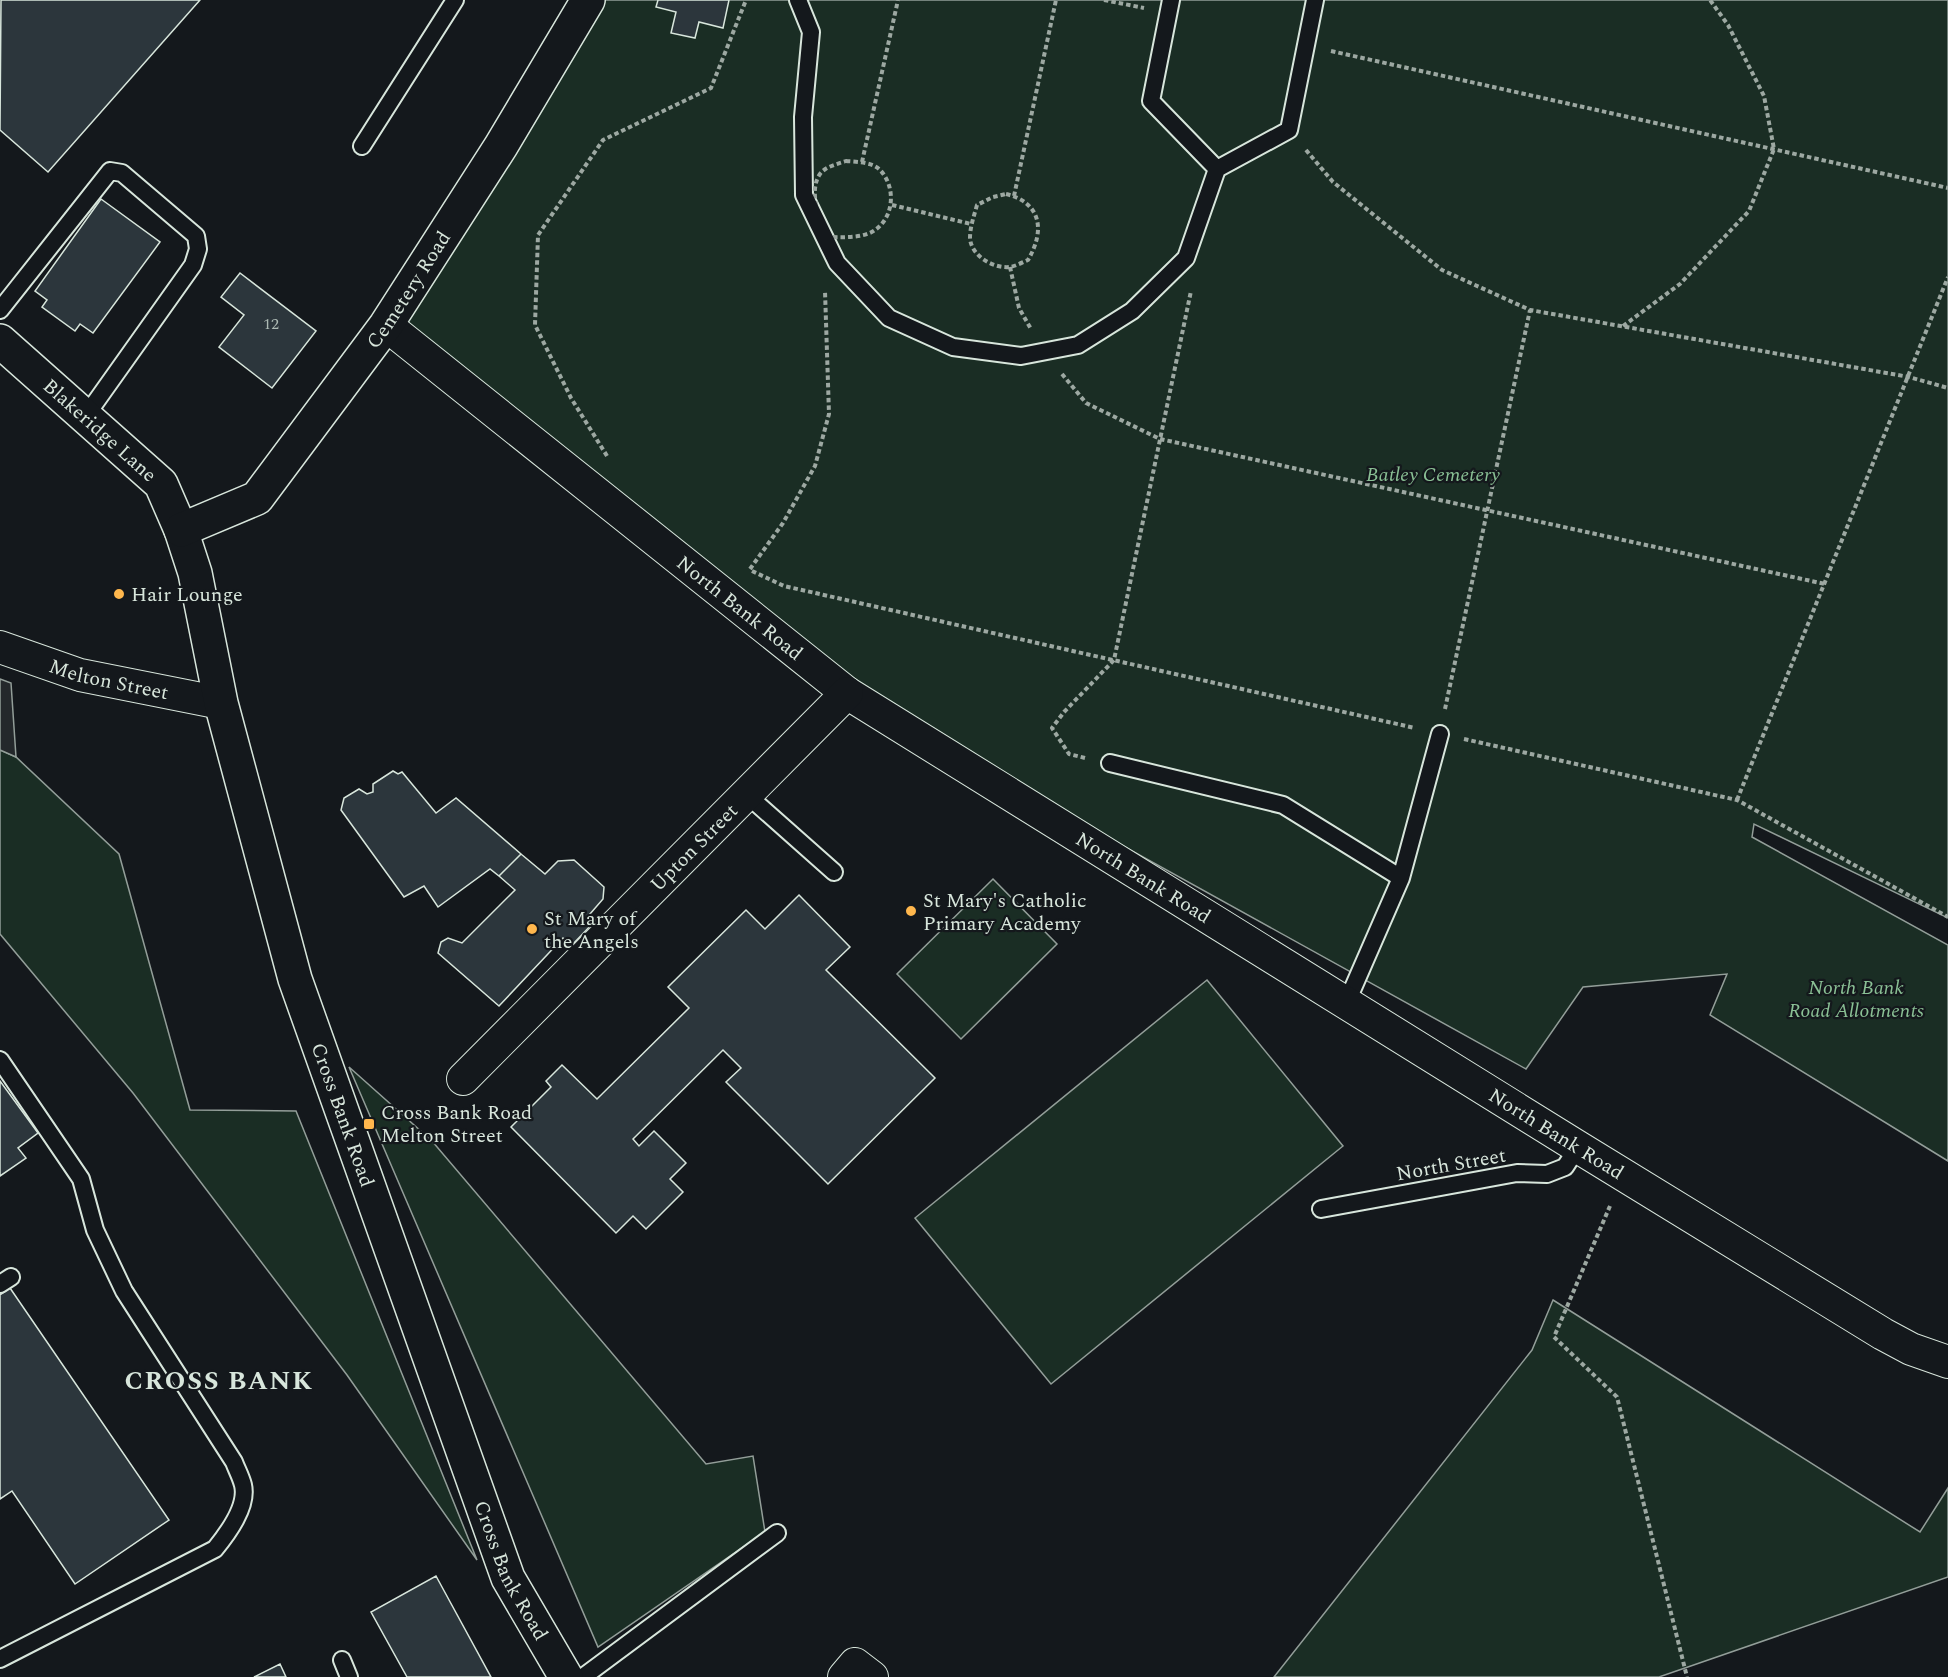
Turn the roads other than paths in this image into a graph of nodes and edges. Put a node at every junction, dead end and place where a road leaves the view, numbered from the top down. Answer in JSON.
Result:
{"nodes":[{"id":1,"x":455,"y":0,"type":"edge"},
{"id":2,"x":588,"y":0,"type":"edge"},
{"id":3,"x":798,"y":0,"type":"edge"},
{"id":4,"x":1315,"y":0,"type":"edge"},
{"id":5,"x":1169,"y":7,"type":"edge"},
{"id":6,"x":362,"y":146,"type":"dead end"},
{"id":7,"x":1217,"y":169,"type":"junction"},
{"id":8,"x":0,"y":310,"type":"edge"},
{"id":9,"x":386,"y":325,"type":"junction"},
{"id":10,"x":0,"y":341,"type":"edge"},
{"id":11,"x":85,"y":417,"type":"junction"},
{"id":12,"x":182,"y":530,"type":"junction"},
{"id":13,"x":0,"y":647,"type":"edge"},
{"id":14,"x":847,"y":693,"type":"junction"},
{"id":15,"x":221,"y":703,"type":"junction"},
{"id":16,"x":1440,"y":734,"type":"road end"},
{"id":17,"x":1110,"y":763,"type":"road end"},
{"id":18,"x":746,"y":794,"type":"junction"},
{"id":19,"x":834,"y":872,"type":"dead end"},
{"id":20,"x":1401,"y":878,"type":"junction"},
{"id":21,"x":1346,"y":1004,"type":"junction"},
{"id":22,"x":0,"y":1059,"type":"edge"},
{"id":23,"x":463,"y":1079,"type":"dead end"},
{"id":24,"x":1578,"y":1147,"type":"junction"},
{"id":25,"x":1321,"y":1209,"type":"dead end"},
{"id":26,"x":1948,"y":1362,"type":"edge"},
{"id":27,"x":777,"y":1533,"type":"dead end"},
{"id":28,"x":0,"y":1659,"type":"edge"},
{"id":29,"x":342,"y":1660,"type":"dead end"},
{"id":30,"x":350,"y":1677,"type":"edge"},
{"id":31,"x":566,"y":1677,"type":"edge"},
{"id":32,"x":583,"y":1677,"type":"edge"},
{"id":33,"x":844,"y":1677,"type":"edge"},
{"id":34,"x":872,"y":1677,"type":"edge"}],
"edges":[{"from":1,"to":6,"type":"lane"},
{"from":2,"to":9,"type":"street","name":"Cemetery Road"},
{"from":3,"to":7,"type":"lane"},
{"from":4,"to":7,"type":"lane"},
{"from":5,"to":7,"type":"lane"},
{"from":8,"to":11,"type":"lane"},
{"from":9,"to":12,"type":"street","name":"Cemetery Road"},
{"from":9,"to":14,"type":"street","name":"North Bank Road"},
{"from":10,"to":11,"type":"street","name":"Blakeridge Lane"},
{"from":11,"to":12,"type":"street","name":"Blakeridge Lane"},
{"from":12,"to":15,"type":"street","name":"Cross Bank Road"},
{"from":13,"to":15,"type":"street","name":"Melton Street"},
{"from":14,"to":18,"type":"street","name":"Upton Street"},
{"from":14,"to":21,"type":"street","name":"North Bank Road"},
{"from":15,"to":31,"type":"street","name":"Cross Bank Road"},
{"from":16,"to":20,"type":"lane"},
{"from":17,"to":20,"type":"lane"},
{"from":18,"to":19,"type":"lane"},
{"from":18,"to":23,"type":"street","name":"Upton Street"},
{"from":20,"to":21,"type":"lane"},
{"from":21,"to":24,"type":"street","name":"North Bank Road"},
{"from":22,"to":28,"type":"lane"},
{"from":24,"to":25,"type":"lane","name":"North Street"},
{"from":24,"to":26,"type":"street","name":"North Bank Road"},
{"from":27,"to":32,"type":"lane"},
{"from":29,"to":30,"type":"lane"},
{"from":33,"to":34,"type":"street"}]}
